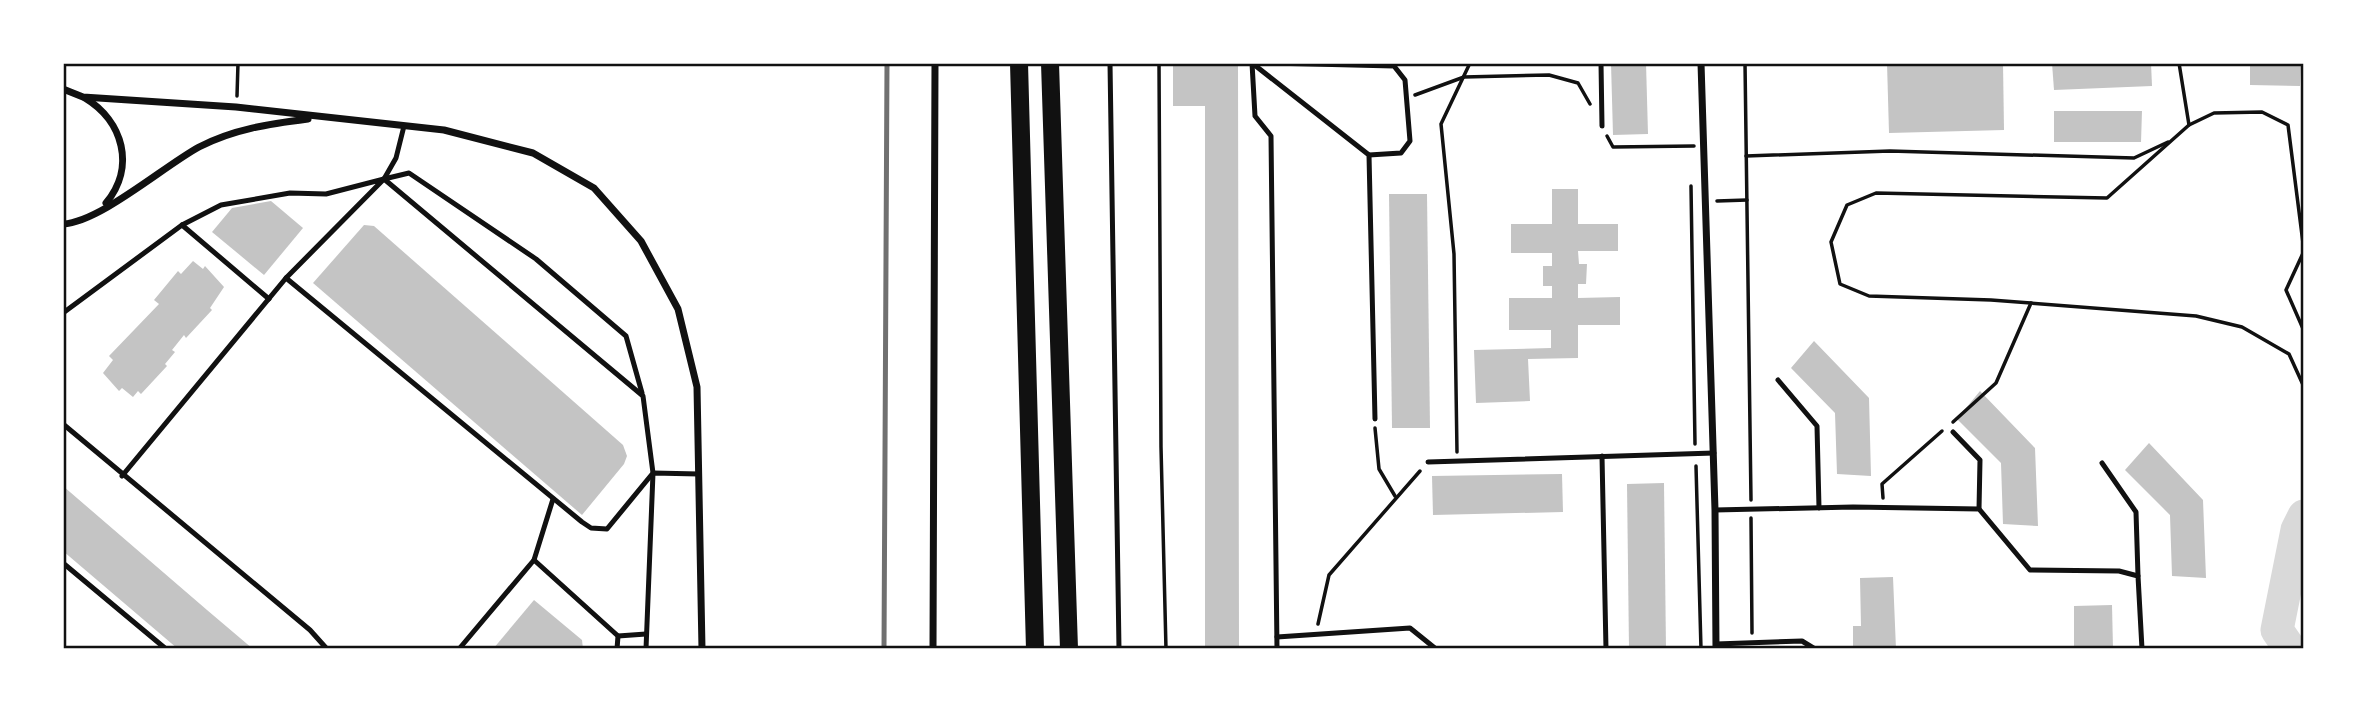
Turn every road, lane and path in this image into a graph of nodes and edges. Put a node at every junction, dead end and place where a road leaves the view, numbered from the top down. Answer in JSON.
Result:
{"nodes":[{"id":1,"x":238,"y":63,"type":"edge"},
{"id":2,"x":935,"y":63,"type":"edge"},
{"id":3,"x":1019,"y":63,"type":"edge"},
{"id":4,"x":1050,"y":63,"type":"edge"},
{"id":5,"x":1110,"y":63,"type":"edge"},
{"id":6,"x":1160,"y":63,"type":"edge"},
{"id":7,"x":1252,"y":63,"type":"edge"},
{"id":8,"x":1268,"y":63,"type":"edge"},
{"id":9,"x":1471,"y":63,"type":"edge"},
{"id":10,"x":1601,"y":63,"type":"edge"},
{"id":11,"x":1701,"y":63,"type":"edge"},
{"id":12,"x":1745,"y":63,"type":"edge"},
{"id":13,"x":2179,"y":63,"type":"edge"},
{"id":14,"x":1464,"y":77,"type":"junction"},
{"id":15,"x":63,"y":90,"type":"edge"},
{"id":16,"x":83,"y":97,"type":"junction"},
{"id":17,"x":1407,"y":98,"type":"junction"},
{"id":18,"x":236,"y":107,"type":"junction"},
{"id":19,"x":319,"y":118,"type":"junction"},
{"id":20,"x":2189,"y":125,"type":"junction"},
{"id":21,"x":404,"y":126,"type":"junction"},
{"id":22,"x":1602,"y":126,"type":"junction"},
{"id":23,"x":2174,"y":139,"type":"junction"},
{"id":24,"x":1369,"y":155,"type":"junction"},
{"id":25,"x":1746,"y":156,"type":"junction"},
{"id":26,"x":1693,"y":158,"type":"dead end"},
{"id":27,"x":384,"y":178,"type":"junction"},
{"id":28,"x":1691,"y":182,"type":"dead end"},
{"id":29,"x":92,"y":215,"type":"junction"},
{"id":30,"x":63,"y":224,"type":"edge"},
{"id":31,"x":182,"y":225,"type":"junction"},
{"id":32,"x":286,"y":278,"type":"junction"},
{"id":33,"x":269,"y":299,"type":"junction"},
{"id":34,"x":2031,"y":303,"type":"junction"},
{"id":35,"x":63,"y":313,"type":"edge"},
{"id":36,"x":2304,"y":331,"type":"edge"},
{"id":37,"x":2009,"y":355,"type":"dead end"},
{"id":38,"x":1778,"y":380,"type":"dead end"},
{"id":39,"x":2304,"y":387,"type":"edge"},
{"id":40,"x":643,"y":396,"type":"junction"},
{"id":41,"x":1375,"y":419,"type":"joint"},
{"id":42,"x":63,"y":424,"type":"edge"},
{"id":43,"x":1953,"y":432,"type":"dead end"},
{"id":44,"x":1696,"y":453,"type":"junction"},
{"id":45,"x":1714,"y":453,"type":"junction"},
{"id":46,"x":1602,"y":456,"type":"junction"},
{"id":47,"x":1457,"y":461,"type":"junction"},
{"id":48,"x":1428,"y":462,"type":"joint"},
{"id":49,"x":2102,"y":463,"type":"dead end"},
{"id":50,"x":653,"y":473,"type":"junction"},
{"id":51,"x":699,"y":474,"type":"junction"},
{"id":52,"x":122,"y":476,"type":"junction"},
{"id":53,"x":1396,"y":497,"type":"junction"},
{"id":54,"x":553,"y":499,"type":"junction"},
{"id":55,"x":1819,"y":508,"type":"junction"},
{"id":56,"x":1751,"y":509,"type":"junction"},
{"id":57,"x":1979,"y":509,"type":"junction"},
{"id":58,"x":1716,"y":510,"type":"junction"},
{"id":59,"x":534,"y":560,"type":"junction"},
{"id":60,"x":63,"y":563,"type":"edge"},
{"id":61,"x":2138,"y":576,"type":"junction"},
{"id":62,"x":646,"y":634,"type":"junction"},
{"id":63,"x":1315,"y":635,"type":"junction"},
{"id":64,"x":618,"y":636,"type":"junction"},
{"id":65,"x":1277,"y":637,"type":"junction"},
{"id":66,"x":1752,"y":643,"type":"junction"},
{"id":67,"x":1716,"y":647,"type":"edge"},
{"id":68,"x":166,"y":649,"type":"edge"},
{"id":69,"x":327,"y":649,"type":"edge"},
{"id":70,"x":459,"y":649,"type":"edge"},
{"id":71,"x":617,"y":649,"type":"edge"},
{"id":72,"x":646,"y":649,"type":"edge"},
{"id":73,"x":702,"y":649,"type":"edge"},
{"id":74,"x":933,"y":649,"type":"edge"},
{"id":75,"x":1035,"y":649,"type":"edge"},
{"id":76,"x":1069,"y":649,"type":"edge"},
{"id":77,"x":1119,"y":649,"type":"edge"},
{"id":78,"x":1166,"y":649,"type":"edge"},
{"id":79,"x":1277,"y":649,"type":"edge"},
{"id":80,"x":1437,"y":649,"type":"edge"},
{"id":81,"x":1606,"y":649,"type":"edge"},
{"id":82,"x":1701,"y":649,"type":"edge"},
{"id":83,"x":1815,"y":649,"type":"edge"},
{"id":84,"x":2142,"y":649,"type":"edge"}],
"edges":[{"from":1,"to":18,"type":"path"},
{"from":2,"to":74,"type":"street"},
{"from":3,"to":75,"type":"main road"},
{"from":4,"to":76,"type":"main road"},
{"from":5,"to":77,"type":"lane"},
{"from":6,"to":78,"type":"path"},
{"from":7,"to":24,"type":"lane"},
{"from":7,"to":65,"type":"lane"},
{"from":8,"to":17,"type":"lane"},
{"from":9,"to":14,"type":"path"},
{"from":10,"to":22,"type":"lane"},
{"from":11,"to":45,"type":"street"},
{"from":12,"to":25,"type":"path"},
{"from":13,"to":20,"type":"path"},
{"from":14,"to":17,"type":"path"},
{"from":14,"to":22,"type":"path"},
{"from":14,"to":47,"type":"path"},
{"from":15,"to":16,"type":"street"},
{"from":16,"to":18,"type":"street"},
{"from":16,"to":29,"type":"street"},
{"from":17,"to":24,"type":"lane"},
{"from":18,"to":19,"type":"street"},
{"from":19,"to":21,"type":"street"},
{"from":19,"to":29,"type":"street"},
{"from":20,"to":23,"type":"path"},
{"from":20,"to":36,"type":"path"},
{"from":21,"to":27,"type":"lane"},
{"from":21,"to":51,"type":"street"},
{"from":22,"to":26,"type":"path"},
{"from":23,"to":25,"type":"path"},
{"from":23,"to":34,"type":"path"},
{"from":24,"to":41,"type":"lane"},
{"from":25,"to":56,"type":"path"},
{"from":27,"to":31,"type":"lane"},
{"from":27,"to":32,"type":"lane"},
{"from":27,"to":40,"type":"lane"},
{"from":27,"to":40,"type":"lane"},
{"from":28,"to":44,"type":"path"},
{"from":29,"to":30,"type":"street"},
{"from":31,"to":33,"type":"lane"},
{"from":31,"to":35,"type":"lane"},
{"from":32,"to":33,"type":"lane"},
{"from":32,"to":54,"type":"lane"},
{"from":33,"to":52,"type":"lane"},
{"from":34,"to":37,"type":"path"},
{"from":34,"to":39,"type":"path"},
{"from":38,"to":55,"type":"lane"},
{"from":40,"to":50,"type":"lane"},
{"from":41,"to":53,"type":"path"},
{"from":42,"to":52,"type":"lane"},
{"from":43,"to":57,"type":"lane"},
{"from":44,"to":45,"type":"lane"},
{"from":44,"to":46,"type":"lane"},
{"from":44,"to":82,"type":"path"},
{"from":45,"to":58,"type":"street"},
{"from":46,"to":47,"type":"lane"},
{"from":46,"to":81,"type":"lane"},
{"from":47,"to":48,"type":"lane"},
{"from":48,"to":53,"type":"path"},
{"from":49,"to":61,"type":"lane"},
{"from":50,"to":51,"type":"lane"},
{"from":50,"to":54,"type":"lane"},
{"from":50,"to":62,"type":"lane"},
{"from":51,"to":73,"type":"street"},
{"from":52,"to":69,"type":"lane"},
{"from":53,"to":63,"type":"path"},
{"from":54,"to":59,"type":"lane"},
{"from":55,"to":56,"type":"lane"},
{"from":55,"to":57,"type":"lane"},
{"from":56,"to":58,"type":"lane"},
{"from":56,"to":66,"type":"path"},
{"from":57,"to":61,"type":"lane"},
{"from":58,"to":67,"type":"street"},
{"from":59,"to":64,"type":"lane"},
{"from":59,"to":70,"type":"lane"},
{"from":60,"to":68,"type":"lane"},
{"from":61,"to":84,"type":"lane"},
{"from":62,"to":64,"type":"lane"},
{"from":62,"to":72,"type":"lane"},
{"from":63,"to":65,"type":"lane"},
{"from":63,"to":80,"type":"lane"},
{"from":64,"to":71,"type":"lane"},
{"from":65,"to":79,"type":"lane"},
{"from":66,"to":67,"type":"lane"},
{"from":66,"to":83,"type":"lane"}]}
